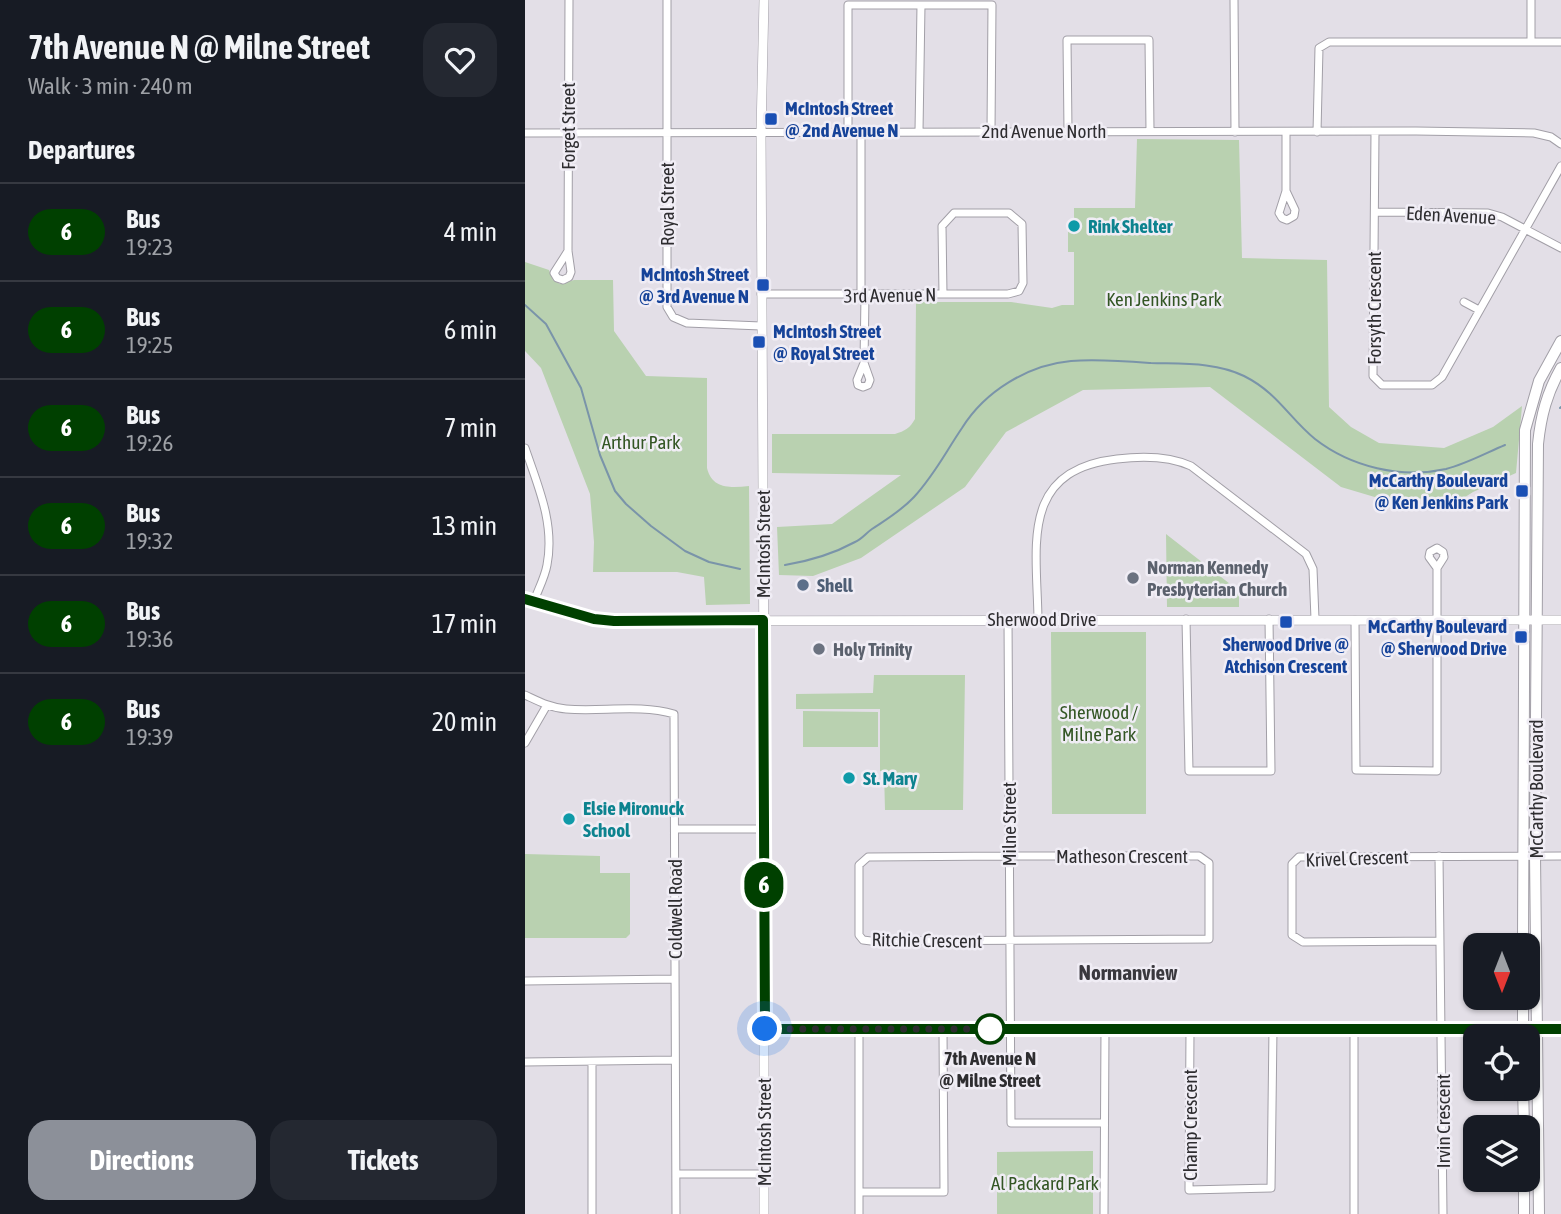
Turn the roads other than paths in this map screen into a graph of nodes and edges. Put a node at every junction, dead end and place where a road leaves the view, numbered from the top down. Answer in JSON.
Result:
{"nodes":[{"id":1,"x":569,"y":0,"type":"edge"},
{"id":2,"x":667,"y":0,"type":"edge"},
{"id":3,"x":764,"y":0,"type":"edge"},
{"id":4,"x":1234,"y":0,"type":"edge"},
{"id":5,"x":1531,"y":0,"type":"edge"},
{"id":6,"x":921,"y":5,"type":"junction"},
{"id":7,"x":1531,"y":41,"type":"junction"},
{"id":8,"x":1561,"y":42,"type":"edge"},
{"id":9,"x":919,"y":131,"type":"junction"},
{"id":10,"x":991,"y":131,"type":"junction"},
{"id":11,"x":1068,"y":131,"type":"junction"},
{"id":12,"x":1150,"y":131,"type":"junction"},
{"id":13,"x":568,"y":132,"type":"junction"},
{"id":14,"x":667,"y":132,"type":"junction"},
{"id":15,"x":761,"y":132,"type":"junction"},
{"id":16,"x":848,"y":132,"type":"junction"},
{"id":17,"x":861,"y":132,"type":"junction"},
{"id":18,"x":1235,"y":132,"type":"junction"},
{"id":19,"x":1286,"y":132,"type":"junction"},
{"id":20,"x":1317,"y":132,"type":"junction"},
{"id":21,"x":1375,"y":132,"type":"junction"},
{"id":22,"x":525,"y":133,"type":"edge"},
{"id":23,"x":1561,"y":144,"type":"edge"},
{"id":24,"x":1561,"y":166,"type":"edge"},
{"id":25,"x":1286,"y":191,"type":"dead end"},
{"id":26,"x":1374,"y":212,"type":"junction"},
{"id":27,"x":1525,"y":228,"type":"junction"},
{"id":28,"x":1561,"y":248,"type":"edge"},
{"id":29,"x":568,"y":251,"type":"dead end"},
{"id":30,"x":761,"y":294,"type":"junction"},
{"id":31,"x":943,"y":294,"type":"junction"},
{"id":32,"x":863,"y":295,"type":"junction"},
{"id":33,"x":1464,"y":302,"type":"dead end"},
{"id":34,"x":1479,"y":310,"type":"junction"},
{"id":35,"x":761,"y":326,"type":"junction"},
{"id":36,"x":1561,"y":341,"type":"edge"},
{"id":37,"x":864,"y":363,"type":"dead end"},
{"id":38,"x":1561,"y":368,"type":"edge"},
{"id":39,"x":525,"y":448,"type":"edge"},
{"id":40,"x":1437,"y":568,"type":"dead end"},
{"id":41,"x":530,"y":600,"type":"edge"},
{"id":42,"x":1008,"y":619,"type":"junction"},
{"id":43,"x":1038,"y":619,"type":"junction"},
{"id":44,"x":1269,"y":619,"type":"junction"},
{"id":45,"x":1315,"y":619,"type":"junction"},
{"id":46,"x":763,"y":620,"type":"junction"},
{"id":47,"x":1186,"y":620,"type":"junction"},
{"id":48,"x":1355,"y":620,"type":"junction"},
{"id":49,"x":1437,"y":620,"type":"junction"},
{"id":50,"x":1523,"y":620,"type":"junction"},
{"id":51,"x":1536,"y":620,"type":"junction"},
{"id":52,"x":1561,"y":620,"type":"edge"},
{"id":53,"x":525,"y":695,"type":"edge"},
{"id":54,"x":547,"y":705,"type":"junction"},
{"id":55,"x":525,"y":743,"type":"edge"},
{"id":56,"x":675,"y":829,"type":"junction"},
{"id":57,"x":764,"y":829,"type":"junction"},
{"id":58,"x":1523,"y":855,"type":"junction"},
{"id":59,"x":1535,"y":855,"type":"junction"},
{"id":60,"x":1009,"y":856,"type":"junction"},
{"id":61,"x":1439,"y":856,"type":"junction"},
{"id":62,"x":1561,"y":856,"type":"edge"},
{"id":63,"x":1523,"y":933,"type":"edge"},
{"id":64,"x":1010,"y":941,"type":"junction"},
{"id":65,"x":1440,"y":941,"type":"junction"},
{"id":66,"x":675,"y":979,"type":"junction"},
{"id":67,"x":525,"y":981,"type":"edge"},
{"id":68,"x":1539,"y":1024,"type":"edge"},
{"id":69,"x":1273,"y":1028,"type":"junction"},
{"id":70,"x":1443,"y":1028,"type":"junction"},
{"id":71,"x":765,"y":1029,"type":"junction"},
{"id":72,"x":943,"y":1029,"type":"junction"},
{"id":73,"x":1012,"y":1029,"type":"junction"},
{"id":74,"x":1105,"y":1029,"type":"junction"},
{"id":75,"x":1355,"y":1029,"type":"junction"},
{"id":76,"x":1463,"y":1029,"type":"edge"},
{"id":77,"x":1540,"y":1029,"type":"edge"},
{"id":78,"x":1561,"y":1029,"type":"edge"},
{"id":79,"x":859,"y":1030,"type":"junction"},
{"id":80,"x":1190,"y":1030,"type":"junction"},
{"id":81,"x":675,"y":1060,"type":"junction"},
{"id":82,"x":525,"y":1062,"type":"edge"},
{"id":83,"x":592,"y":1063,"type":"junction"},
{"id":84,"x":1539,"y":1101,"type":"edge"},
{"id":85,"x":1104,"y":1123,"type":"junction"},
{"id":86,"x":676,"y":1174,"type":"junction"},
{"id":87,"x":764,"y":1174,"type":"junction"},
{"id":88,"x":859,"y":1192,"type":"junction"},
{"id":89,"x":1524,"y":1192,"type":"edge"},
{"id":90,"x":592,"y":1214,"type":"edge"},
{"id":91,"x":676,"y":1214,"type":"edge"},
{"id":92,"x":764,"y":1214,"type":"edge"},
{"id":93,"x":859,"y":1214,"type":"edge"},
{"id":94,"x":1104,"y":1214,"type":"edge"},
{"id":95,"x":1354,"y":1214,"type":"edge"},
{"id":96,"x":1443,"y":1214,"type":"edge"},
{"id":97,"x":1524,"y":1214,"type":"edge"},
{"id":98,"x":1539,"y":1214,"type":"edge"}],
"edges":[{"from":1,"to":13,"type":"street","name":"Forget Street"},
{"from":2,"to":14,"type":"street","name":"Royal Street"},
{"from":3,"to":15,"type":"street","name":"McIntosh Street"},
{"from":4,"to":18,"type":"street"},
{"from":5,"to":7,"type":"street"},
{"from":6,"to":9,"type":"street"},
{"from":6,"to":10,"type":"street"},
{"from":6,"to":16,"type":"street"},
{"from":7,"to":8,"type":"street"},
{"from":7,"to":20,"type":"street"},
{"from":9,"to":10,"type":"street","name":"2nd Avenue North"},
{"from":9,"to":17,"type":"street","name":"2nd Avenue North"},
{"from":10,"to":11,"type":"street","name":"2nd Avenue North"},
{"from":11,"to":12,"type":"street","name":"2nd Avenue North"},
{"from":11,"to":12,"type":"street"},
{"from":12,"to":18,"type":"street","name":"2nd Avenue North"},
{"from":13,"to":14,"type":"street","name":"2nd Avenue North"},
{"from":13,"to":22,"type":"street","name":"2nd Avenue North"},
{"from":13,"to":29,"type":"street","name":"Forget Street"},
{"from":14,"to":15,"type":"street","name":"2nd Avenue North"},
{"from":14,"to":35,"type":"street","name":"Royal Street"},
{"from":15,"to":16,"type":"street","name":"2nd Avenue North"},
{"from":15,"to":30,"type":"street","name":"McIntosh Street"},
{"from":16,"to":17,"type":"street","name":"2nd Avenue North"},
{"from":17,"to":32,"type":"street"},
{"from":18,"to":19,"type":"street","name":"2nd Avenue North"},
{"from":19,"to":20,"type":"street","name":"2nd Avenue North"},
{"from":19,"to":25,"type":"street"},
{"from":20,"to":21,"type":"street","name":"2nd Avenue North"},
{"from":21,"to":23,"type":"street","name":"2nd Avenue North"},
{"from":21,"to":26,"type":"street","name":"Forsyth Crescent"},
{"from":24,"to":27,"type":"street","name":"Forsyth Crescent"},
{"from":26,"to":27,"type":"street","name":"Eden Avenue"},
{"from":26,"to":34,"type":"street","name":"Forsyth Crescent"},
{"from":27,"to":28,"type":"street","name":"Eden Avenue"},
{"from":27,"to":34,"type":"street","name":"Forsyth Crescent"},
{"from":30,"to":32,"type":"street","name":"3rd Avenue N"},
{"from":30,"to":35,"type":"street","name":"McIntosh Street"},
{"from":31,"to":31,"type":"street","name":"3rd Avenue N"},
{"from":31,"to":32,"type":"street","name":"3rd Avenue N"},
{"from":32,"to":37,"type":"street"},
{"from":33,"to":34,"type":"street"},
{"from":35,"to":46,"type":"street","name":"McIntosh Street"},
{"from":36,"to":50,"type":"main road","name":"McCarthy Boulevard"},
{"from":38,"to":51,"type":"main road","name":"McCarthy Boulevard"},
{"from":39,"to":41,"type":"street"},
{"from":40,"to":49,"type":"street"},
{"from":41,"to":46,"type":"street","name":"Sherwood Drive"},
{"from":42,"to":43,"type":"street","name":"Sherwood Drive"},
{"from":42,"to":46,"type":"street","name":"Sherwood Drive"},
{"from":42,"to":60,"type":"street","name":"Milne Street"},
{"from":43,"to":45,"type":"street"},
{"from":43,"to":47,"type":"street","name":"Sherwood Drive"},
{"from":44,"to":45,"type":"street","name":"Sherwood Drive"},
{"from":44,"to":47,"type":"street","name":"Sherwood Drive"},
{"from":44,"to":47,"type":"street"},
{"from":45,"to":48,"type":"street","name":"Sherwood Drive"},
{"from":46,"to":57,"type":"street","name":"McIntosh Street"},
{"from":48,"to":49,"type":"street","name":"Sherwood Drive"},
{"from":48,"to":49,"type":"street"},
{"from":49,"to":50,"type":"street","name":"Sherwood Drive"},
{"from":50,"to":51,"type":"street","name":"Sherwood Drive"},
{"from":50,"to":58,"type":"main road","name":"McCarthy Boulevard"},
{"from":51,"to":52,"type":"street","name":"Sherwood Drive"},
{"from":51,"to":59,"type":"main road","name":"McCarthy Boulevard"},
{"from":53,"to":54,"type":"street","name":"Coldwell Road"},
{"from":54,"to":55,"type":"street"},
{"from":54,"to":56,"type":"street","name":"Coldwell Road"},
{"from":56,"to":57,"type":"street"},
{"from":56,"to":66,"type":"street","name":"Coldwell Road"},
{"from":57,"to":71,"type":"street","name":"McIntosh Street"},
{"from":58,"to":59,"type":"street","name":"Krivel Crescent"},
{"from":58,"to":61,"type":"street","name":"Krivel Crescent"},
{"from":58,"to":63,"type":"main road","name":"McCarthy Boulevard"},
{"from":59,"to":62,"type":"street","name":"Krivel Crescent"},
{"from":59,"to":68,"type":"main road","name":"McCarthy Boulevard"},
{"from":60,"to":64,"type":"street","name":"Milne Street"},
{"from":60,"to":64,"type":"street","name":"Ritchie Crescent"},
{"from":60,"to":64,"type":"street","name":"Matheson Crescent"},
{"from":61,"to":65,"type":"street","name":"Irvin Crescent"},
{"from":61,"to":65,"type":"street","name":"Krivel Crescent"},
{"from":64,"to":73,"type":"street","name":"Milne Street"},
{"from":65,"to":70,"type":"street","name":"Irvin Crescent"},
{"from":66,"to":67,"type":"street"},
{"from":66,"to":81,"type":"street","name":"Coldwell Road"},
{"from":69,"to":75,"type":"street"},
{"from":69,"to":80,"type":"street"},
{"from":69,"to":80,"type":"street","name":"Champ Crescent"},
{"from":70,"to":75,"type":"street"},
{"from":70,"to":76,"type":"street"},
{"from":70,"to":96,"type":"street","name":"Irvin Crescent"},
{"from":71,"to":79,"type":"street"},
{"from":71,"to":87,"type":"street","name":"McIntosh Street"},
{"from":72,"to":73,"type":"street"},
{"from":72,"to":79,"type":"street"},
{"from":72,"to":88,"type":"street"},
{"from":73,"to":74,"type":"street"},
{"from":73,"to":85,"type":"street","name":"Milne Street"},
{"from":74,"to":80,"type":"street"},
{"from":74,"to":85,"type":"street"},
{"from":75,"to":95,"type":"street"},
{"from":77,"to":78,"type":"street"},
{"from":79,"to":88,"type":"street"},
{"from":81,"to":83,"type":"street"},
{"from":81,"to":86,"type":"street","name":"Coldwell Road"},
{"from":82,"to":83,"type":"street"},
{"from":83,"to":90,"type":"street"},
{"from":84,"to":98,"type":"main road","name":"McCarthy Boulevard"},
{"from":85,"to":94,"type":"street"},
{"from":86,"to":87,"type":"street"},
{"from":86,"to":91,"type":"street","name":"Coldwell Road"},
{"from":87,"to":92,"type":"street","name":"McIntosh Street"},
{"from":88,"to":93,"type":"street"},
{"from":89,"to":97,"type":"main road"}]}
